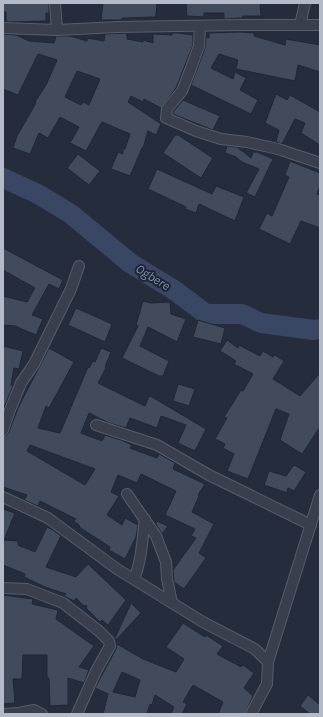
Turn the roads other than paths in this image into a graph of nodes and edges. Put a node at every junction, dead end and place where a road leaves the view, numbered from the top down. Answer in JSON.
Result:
{"nodes":[{"id":1,"x":55,"y":3,"type":"edge"},
{"id":2,"x":305,"y":3,"type":"edge"},
{"id":3,"x":300,"y":25,"type":"junction"},
{"id":4,"x":320,"y":25,"type":"edge"},
{"id":5,"x":200,"y":26,"type":"junction"},
{"id":6,"x":3,"y":28,"type":"edge"},
{"id":7,"x":57,"y":30,"type":"junction"},
{"id":8,"x":320,"y":163,"type":"edge"},
{"id":9,"x":79,"y":266,"type":"dead end"},
{"id":10,"x":96,"y":425,"type":"dead end"},
{"id":11,"x":3,"y":430,"type":"edge"},
{"id":12,"x":127,"y":494,"type":"dead end"},
{"id":13,"x":320,"y":496,"type":"edge"},
{"id":14,"x":3,"y":497,"type":"edge"},
{"id":15,"x":145,"y":519,"type":"junction"},
{"id":16,"x":311,"y":525,"type":"junction"},
{"id":17,"x":134,"y":579,"type":"junction"},
{"id":18,"x":3,"y":588,"type":"edge"},
{"id":19,"x":172,"y":602,"type":"junction"},
{"id":20,"x":268,"y":662,"type":"junction"},
{"id":21,"x":3,"y":714,"type":"edge"},
{"id":22,"x":42,"y":714,"type":"edge"},
{"id":23,"x":77,"y":714,"type":"edge"},
{"id":24,"x":251,"y":714,"type":"edge"}],
"edges":[{"from":1,"to":7,"type":"street"},
{"from":2,"to":3,"type":"street"},
{"from":3,"to":4,"type":"street"},
{"from":3,"to":5,"type":"street"},
{"from":5,"to":7,"type":"street"},
{"from":5,"to":8,"type":"street"},
{"from":6,"to":7,"type":"street"},
{"from":9,"to":11,"type":"street"},
{"from":10,"to":16,"type":"street"},
{"from":12,"to":15,"type":"street"},
{"from":13,"to":16,"type":"street"},
{"from":14,"to":17,"type":"street"},
{"from":15,"to":17,"type":"street"},
{"from":15,"to":19,"type":"street"},
{"from":16,"to":20,"type":"street"},
{"from":17,"to":19,"type":"street"},
{"from":18,"to":23,"type":"street"},
{"from":19,"to":20,"type":"street"},
{"from":20,"to":24,"type":"street"},
{"from":21,"to":22,"type":"street"}]}
